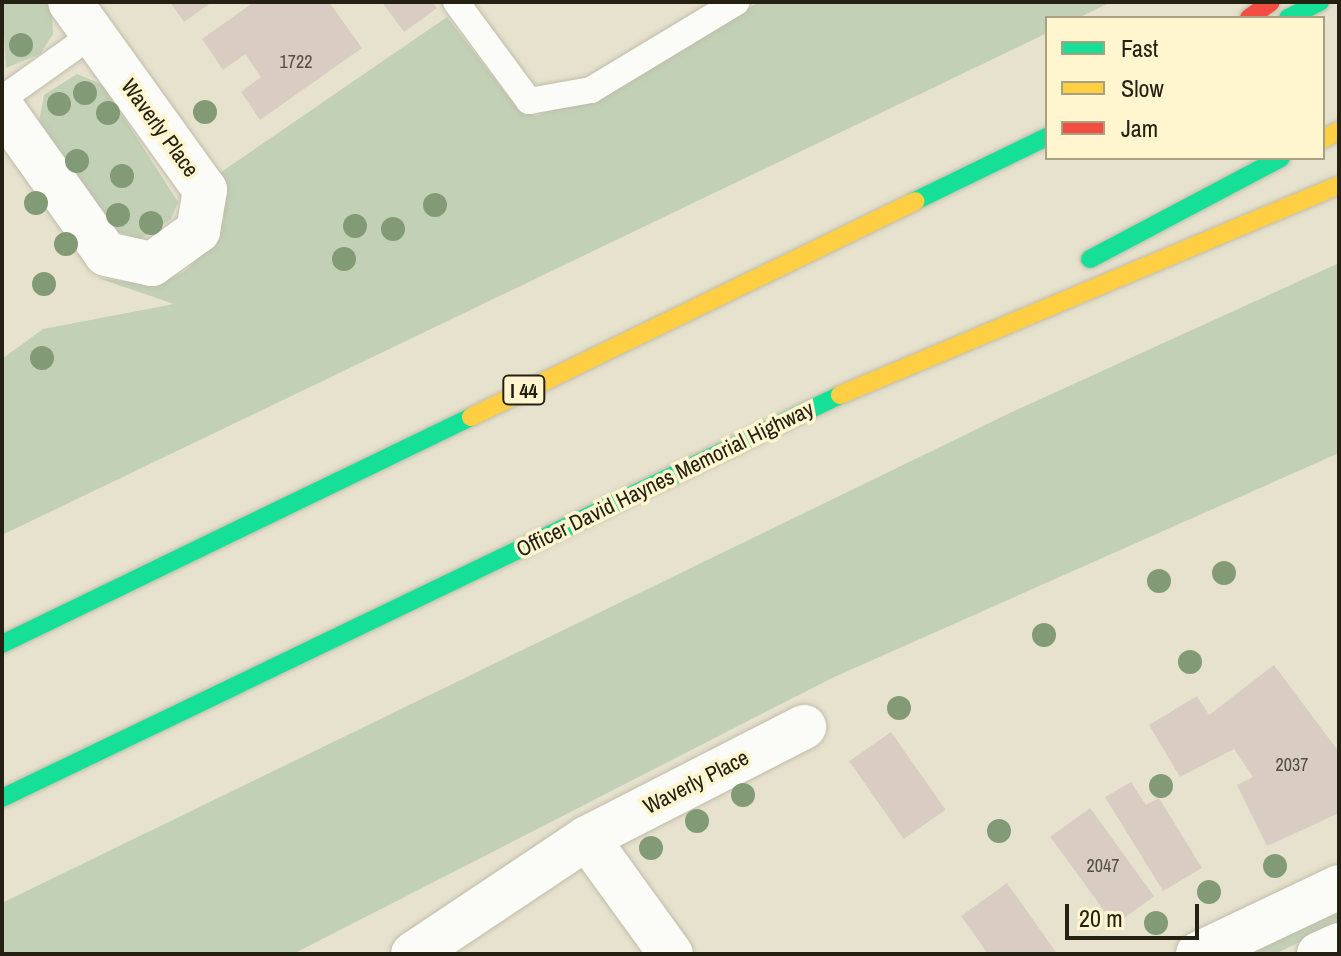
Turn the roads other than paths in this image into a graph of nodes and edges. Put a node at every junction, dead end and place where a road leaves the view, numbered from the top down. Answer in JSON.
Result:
{"nodes":[{"id":1,"x":456,"y":2,"type":"edge"},
{"id":2,"x":737,"y":2,"type":"edge"},
{"id":3,"x":1271,"y":2,"type":"edge"},
{"id":4,"x":1320,"y":2,"type":"edge"},
{"id":5,"x":1252,"y":16,"type":"edge"},
{"id":6,"x":1292,"y":16,"type":"edge"},
{"id":7,"x":82,"y":18,"type":"edge"},
{"id":8,"x":2,"y":99,"type":"edge"},
{"id":9,"x":2,"y":108,"type":"edge"},
{"id":10,"x":1045,"y":138,"type":"edge"},
{"id":11,"x":1277,"y":160,"type":"edge"},
{"id":12,"x":1339,"y":185,"type":"edge"},
{"id":13,"x":1074,"y":268,"type":"dead end"},
{"id":14,"x":1032,"y":290,"type":"dead end"},
{"id":15,"x":824,"y":402,"type":"junction"},
{"id":16,"x":2,"y":644,"type":"edge"},
{"id":17,"x":804,"y":727,"type":"dead end"},
{"id":18,"x":2,"y":798,"type":"edge"},
{"id":19,"x":587,"y":838,"type":"junction"},
{"id":20,"x":1339,"y":887,"type":"edge"},
{"id":21,"x":1339,"y":945,"type":"edge"},
{"id":22,"x":413,"y":954,"type":"edge"},
{"id":23,"x":671,"y":954,"type":"edge"},
{"id":24,"x":1198,"y":954,"type":"edge"},
{"id":25,"x":1319,"y":954,"type":"edge"}],
"edges":[{"from":1,"to":2,"type":"lane"},
{"from":3,"to":5,"type":"highway"},
{"from":4,"to":6,"type":"highway"},
{"from":7,"to":8,"type":"lane","name":"Waverly Place"},
{"from":7,"to":9,"type":"street","name":"Waverly Place"},
{"from":10,"to":16,"type":"highway","number":"I 44"},
{"from":11,"to":13,"type":"highway"},
{"from":12,"to":15,"type":"highway","name":"Officer David Haynes Memorial Highway"},
{"from":14,"to":15,"type":"highway"},
{"from":15,"to":18,"type":"highway","name":"Officer David Haynes Memorial Highway"},
{"from":17,"to":19,"type":"street","name":"Waverly Place"},
{"from":19,"to":22,"type":"street","name":"Waverly Place"},
{"from":19,"to":23,"type":"street"},
{"from":20,"to":24,"type":"street"},
{"from":21,"to":25,"type":"street"}]}
